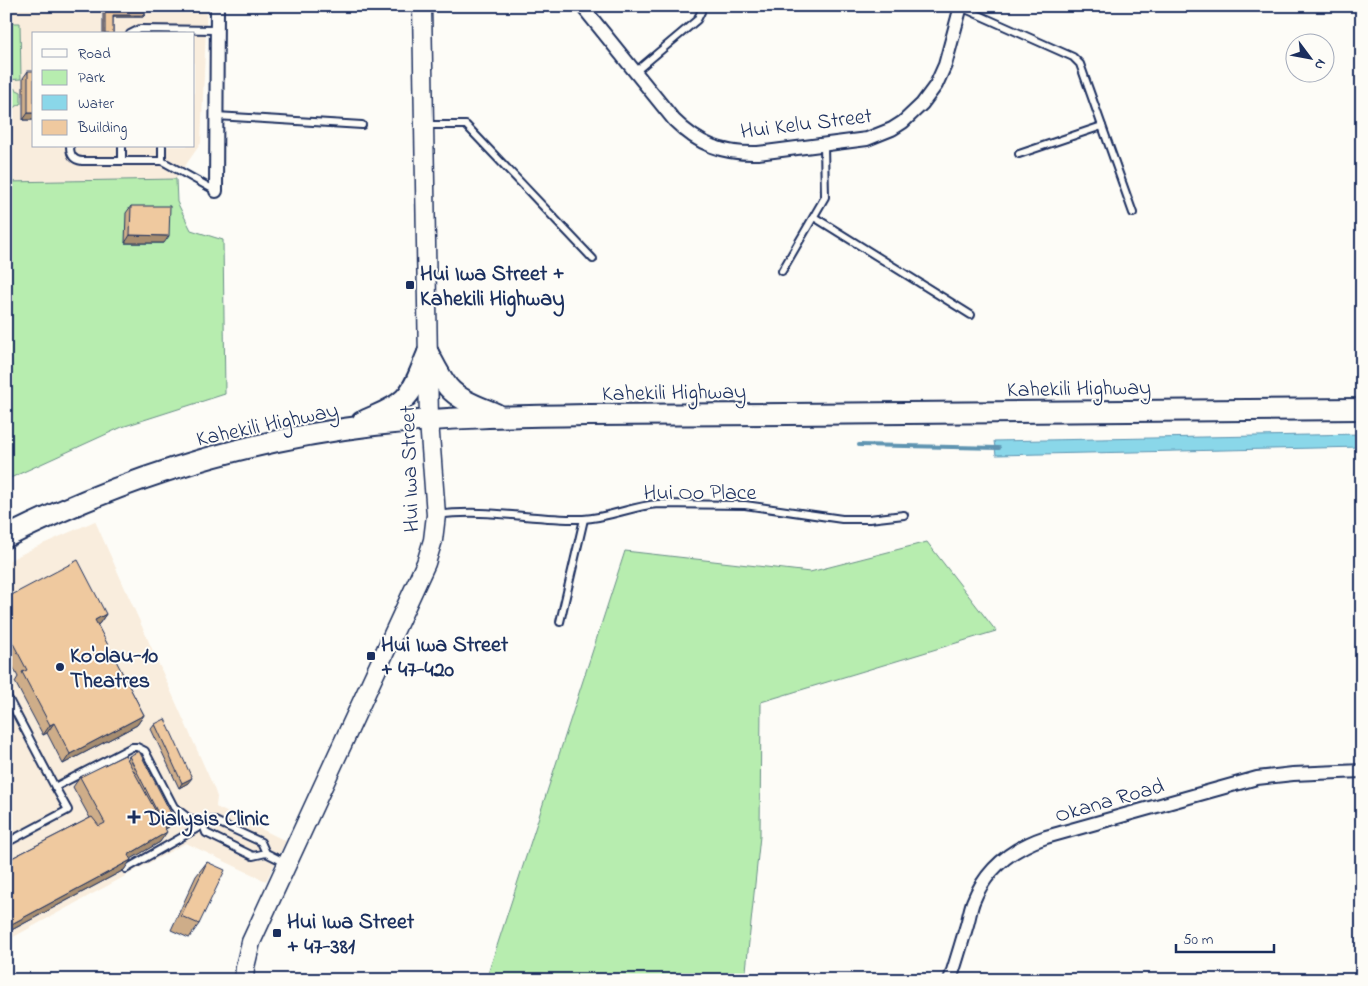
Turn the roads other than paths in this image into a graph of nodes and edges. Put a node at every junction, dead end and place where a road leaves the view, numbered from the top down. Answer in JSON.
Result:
{"nodes":[{"id":1,"x":217,"y":6,"type":"edge"},
{"id":2,"x":422,"y":6,"type":"edge"},
{"id":3,"x":582,"y":6,"type":"edge"},
{"id":4,"x":702,"y":6,"type":"edge"},
{"id":5,"x":961,"y":7,"type":"edge"},
{"id":6,"x":216,"y":30,"type":"junction"},
{"id":7,"x":134,"y":32,"type":"edge"},
{"id":8,"x":161,"y":32,"type":"edge"},
{"id":9,"x":635,"y":72,"type":"junction"},
{"id":10,"x":215,"y":116,"type":"junction"},
{"id":11,"x":362,"y":125,"type":"dead end"},
{"id":12,"x":424,"y":125,"type":"junction"},
{"id":13,"x":1102,"y":126,"type":"junction"},
{"id":14,"x":824,"y":144,"type":"junction"},
{"id":15,"x":71,"y":148,"type":"edge"},
{"id":16,"x":122,"y":148,"type":"edge"},
{"id":17,"x":162,"y":148,"type":"edge"},
{"id":18,"x":1019,"y":154,"type":"dead end"},
{"id":19,"x":162,"y":160,"type":"junction"},
{"id":20,"x":122,"y":161,"type":"junction"},
{"id":21,"x":216,"y":191,"type":"joint"},
{"id":22,"x":1133,"y":213,"type":"dead end"},
{"id":23,"x":814,"y":217,"type":"junction"},
{"id":24,"x":593,"y":259,"type":"dead end"},
{"id":25,"x":782,"y":271,"type":"dead end"},
{"id":26,"x":970,"y":316,"type":"dead end"},
{"id":27,"x":428,"y":353,"type":"junction"},
{"id":28,"x":1362,"y":410,"type":"edge"},
{"id":29,"x":500,"y":416,"type":"junction"},
{"id":30,"x":429,"y":421,"type":"junction"},
{"id":31,"x":347,"y":429,"type":"junction"},
{"id":32,"x":436,"y":515,"type":"junction"},
{"id":33,"x":904,"y":515,"type":"dead end"},
{"id":34,"x":584,"y":519,"type":"junction"},
{"id":35,"x":6,"y":537,"type":"edge"},
{"id":36,"x":560,"y":622,"type":"dead end"},
{"id":37,"x":6,"y":694,"type":"edge"},
{"id":38,"x":1362,"y":771,"type":"edge"},
{"id":39,"x":55,"y":787,"type":"junction"},
{"id":40,"x":203,"y":825,"type":"junction"},
{"id":41,"x":6,"y":843,"type":"edge"},
{"id":42,"x":266,"y":853,"type":"junction"},
{"id":43,"x":287,"y":863,"type":"junction"},
{"id":44,"x":126,"y":869,"type":"edge"},
{"id":45,"x":244,"y":980,"type":"edge"},
{"id":46,"x":950,"y":980,"type":"edge"}],
"edges":[{"from":1,"to":6,"type":"street"},
{"from":2,"to":12,"type":"street","name":"Hui Iwa Street"},
{"from":3,"to":9,"type":"street","name":"Hui Kelu Street"},
{"from":4,"to":9,"type":"lane"},
{"from":5,"to":13,"type":"lane"},
{"from":5,"to":14,"type":"street","name":"Hui Kelu Street"},
{"from":6,"to":8,"type":"lane"},
{"from":6,"to":10,"type":"street"},
{"from":7,"to":8,"type":"lane"},
{"from":9,"to":14,"type":"street","name":"Hui Kelu Street"},
{"from":10,"to":11,"type":"lane"},
{"from":10,"to":21,"type":"street"},
{"from":12,"to":24,"type":"lane"},
{"from":12,"to":27,"type":"street","name":"Hui Iwa Street"},
{"from":13,"to":18,"type":"lane"},
{"from":13,"to":22,"type":"lane"},
{"from":14,"to":23,"type":"lane"},
{"from":15,"to":20,"type":"lane"},
{"from":16,"to":20,"type":"lane"},
{"from":17,"to":19,"type":"lane"},
{"from":19,"to":20,"type":"lane"},
{"from":19,"to":21,"type":"lane"},
{"from":23,"to":25,"type":"lane"},
{"from":23,"to":26,"type":"lane"},
{"from":27,"to":29,"type":"main road"},
{"from":27,"to":30,"type":"street","name":"Hui Iwa Street"},
{"from":27,"to":31,"type":"main road"},
{"from":28,"to":29,"type":"main road","name":"Kahekili Highway"},
{"from":29,"to":30,"type":"main road","name":"Kahekili Highway"},
{"from":30,"to":31,"type":"main road","name":"Kahekili Highway"},
{"from":30,"to":32,"type":"street","name":"Hui Iwa Street"},
{"from":31,"to":35,"type":"main road","name":"Kahekili Highway"},
{"from":32,"to":34,"type":"lane","name":"Hui Oo Place"},
{"from":32,"to":43,"type":"street","name":"Hui Iwa Street"},
{"from":33,"to":34,"type":"lane","name":"Hui Oo Place"},
{"from":34,"to":36,"type":"lane"},
{"from":37,"to":39,"type":"lane"},
{"from":38,"to":46,"type":"street","name":"Okana Road"},
{"from":39,"to":40,"type":"lane"},
{"from":39,"to":41,"type":"lane"},
{"from":40,"to":42,"type":"lane"},
{"from":40,"to":42,"type":"lane"},
{"from":40,"to":44,"type":"lane"},
{"from":42,"to":43,"type":"lane"},
{"from":43,"to":45,"type":"street","name":"Hui Iwa Street"}]}
